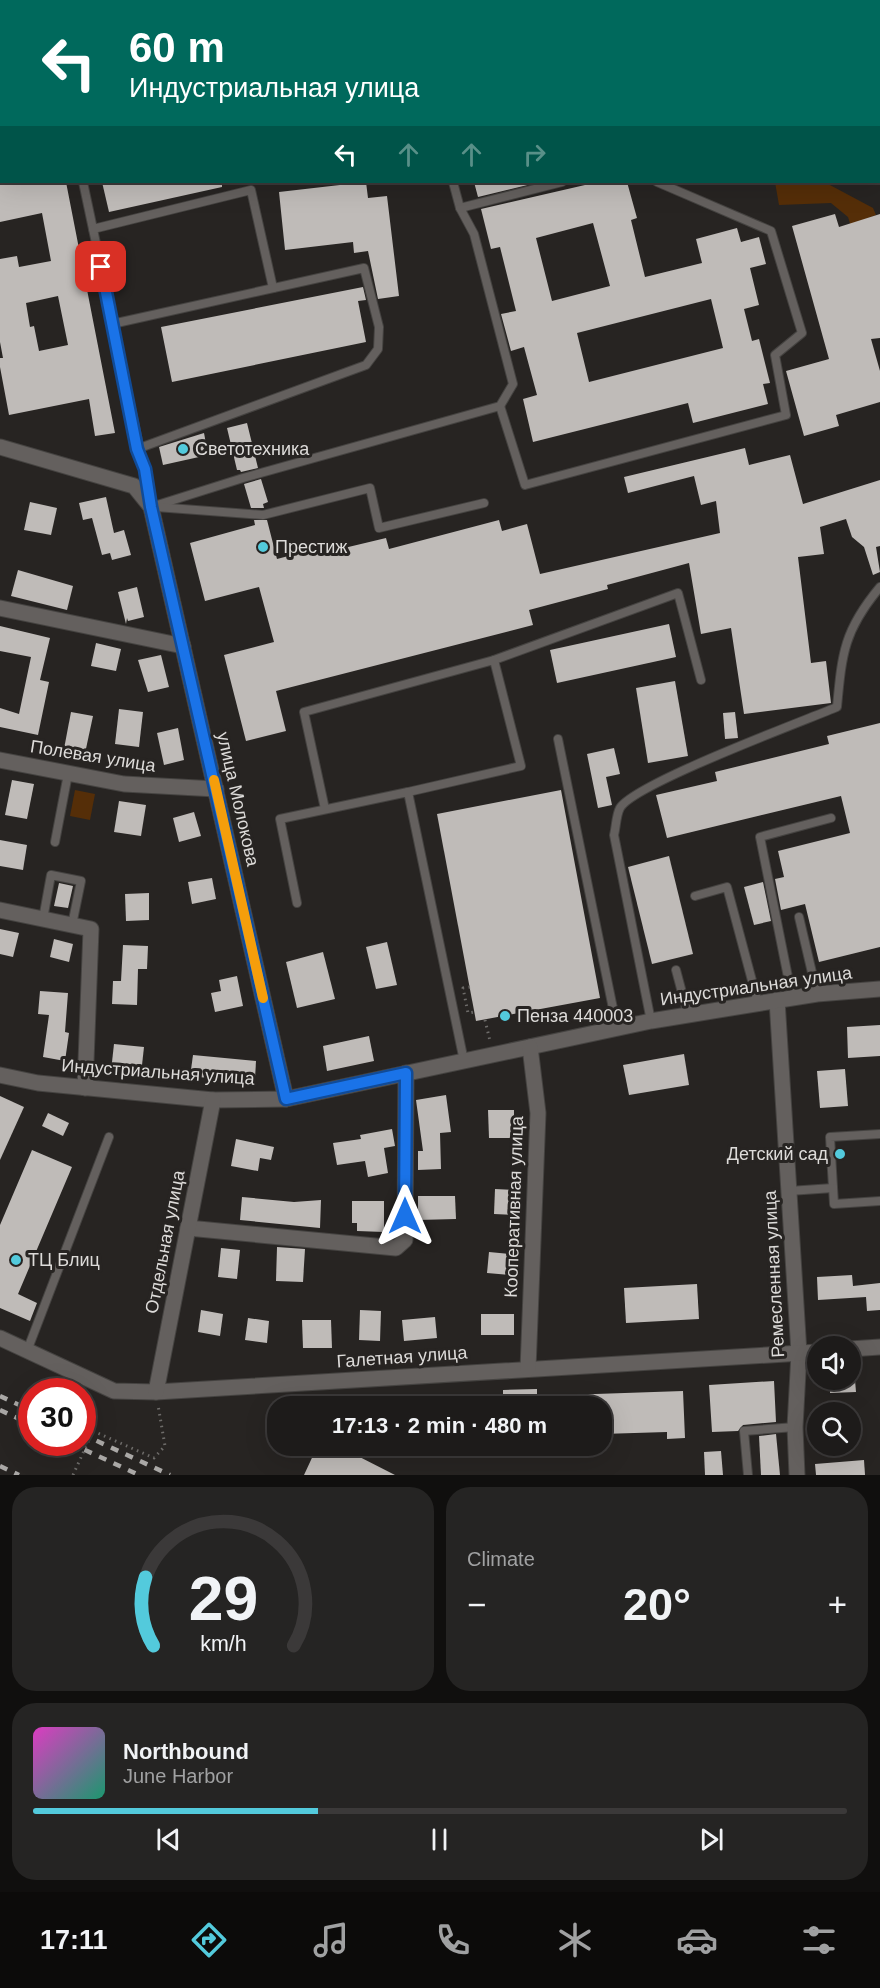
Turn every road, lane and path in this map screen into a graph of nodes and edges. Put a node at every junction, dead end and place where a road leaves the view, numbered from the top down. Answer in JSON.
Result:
{"nodes":[{"id":1,"x":83,"y":183,"type":"edge"},
{"id":2,"x":453,"y":183,"type":"edge"},
{"id":3,"x":558,"y":183,"type":"edge"},
{"id":4,"x":659,"y":183,"type":"edge"},
{"id":5,"x":460,"y":208,"type":"junction"},
{"id":6,"x":93,"y":229,"type":"junction"},
{"id":7,"x":273,"y":288,"type":"junction"},
{"id":8,"x":112,"y":324,"type":"junction"},
{"id":9,"x":500,"y":406,"type":"junction"},
{"id":10,"x":0,"y":447,"type":"edge"},
{"id":11,"x":137,"y":449,"type":"junction"},
{"id":12,"x":484,"y":502,"type":"dead end"},
{"id":13,"x":151,"y":507,"type":"junction"},
{"id":14,"x":880,"y":587,"type":"edge"},
{"id":15,"x":0,"y":608,"type":"edge"},
{"id":16,"x":183,"y":646,"type":"junction"},
{"id":17,"x":494,"y":660,"type":"junction"},
{"id":18,"x":700,"y":680,"type":"dead end"},
{"id":19,"x":558,"y":738,"type":"dead end"},
{"id":20,"x":0,"y":760,"type":"edge"},
{"id":21,"x":68,"y":774,"type":"junction"},
{"id":22,"x":216,"y":789,"type":"junction"},
{"id":23,"x":408,"y":792,"type":"junction"},
{"id":24,"x":325,"y":810,"type":"junction"},
{"id":25,"x":831,"y":818,"type":"dead end"},
{"id":26,"x":55,"y":842,"type":"dead end"},
{"id":27,"x":695,"y":896,"type":"dead end"},
{"id":28,"x":297,"y":903,"type":"dead end"},
{"id":29,"x":0,"y":910,"type":"edge"},
{"id":30,"x":799,"y":917,"type":"dead end"},
{"id":31,"x":43,"y":919,"type":"junction"},
{"id":32,"x":72,"y":925,"type":"junction"},
{"id":33,"x":676,"y":970,"type":"dead end"},
{"id":34,"x":470,"y":987,"type":"dead end"},
{"id":35,"x":880,"y":989,"type":"edge"},
{"id":36,"x":817,"y":994,"type":"junction"},
{"id":37,"x":792,"y":997,"type":"junction"},
{"id":38,"x":777,"y":1000,"type":"junction"},
{"id":39,"x":758,"y":1003,"type":"junction"},
{"id":40,"x":474,"y":1012,"type":"dead end"},
{"id":41,"x":688,"y":1015,"type":"junction"},
{"id":42,"x":485,"y":1020,"type":"dead end"},
{"id":43,"x":651,"y":1021,"type":"junction"},
{"id":44,"x":617,"y":1028,"type":"junction"},
{"id":45,"x":530,"y":1047,"type":"junction"},
{"id":46,"x":493,"y":1055,"type":"junction"},
{"id":47,"x":464,"y":1061,"type":"junction"},
{"id":48,"x":406,"y":1073,"type":"junction"},
{"id":49,"x":0,"y":1075,"type":"edge"},
{"id":50,"x":84,"y":1088,"type":"junction"},
{"id":51,"x":286,"y":1099,"type":"junction"},
{"id":52,"x":213,"y":1100,"type":"junction"},
{"id":53,"x":880,"y":1134,"type":"edge"},
{"id":54,"x":109,"y":1137,"type":"dead end"},
{"id":55,"x":833,"y":1188,"type":"junction"},
{"id":56,"x":789,"y":1191,"type":"junction"},
{"id":57,"x":880,"y":1201,"type":"edge"},
{"id":58,"x":188,"y":1227,"type":"junction"},
{"id":59,"x":0,"y":1338,"type":"edge"},
{"id":60,"x":880,"y":1347,"type":"edge"},
{"id":61,"x":861,"y":1348,"type":"edge"},
{"id":62,"x":27,"y":1351,"type":"junction"},
{"id":63,"x":799,"y":1353,"type":"junction"},
{"id":64,"x":807,"y":1353,"type":"edge"},
{"id":65,"x":528,"y":1369,"type":"junction"},
{"id":66,"x":156,"y":1392,"type":"junction"},
{"id":67,"x":795,"y":1427,"type":"junction"},
{"id":68,"x":73,"y":1475,"type":"edge"},
{"id":69,"x":748,"y":1475,"type":"edge"},
{"id":70,"x":797,"y":1475,"type":"edge"}],
"edges":[{"from":1,"to":6,"type":"lane"},
{"from":2,"to":5,"type":"lane"},
{"from":3,"to":5,"type":"lane"},
{"from":4,"to":9,"type":"lane"},
{"from":5,"to":9,"type":"lane"},
{"from":6,"to":7,"type":"lane"},
{"from":6,"to":8,"type":"lane"},
{"from":7,"to":8,"type":"lane"},
{"from":7,"to":11,"type":"lane"},
{"from":8,"to":11,"type":"lane"},
{"from":9,"to":13,"type":"lane"},
{"from":10,"to":13,"type":"street"},
{"from":11,"to":13,"type":"lane"},
{"from":12,"to":13,"type":"lane"},
{"from":13,"to":16,"type":"street","name":"улица Молокова"},
{"from":14,"to":43,"type":"lane"},
{"from":15,"to":16,"type":"street"},
{"from":16,"to":22,"type":"street","name":"улица Молокова"},
{"from":17,"to":18,"type":"lane"},
{"from":17,"to":23,"type":"lane"},
{"from":17,"to":24,"type":"lane"},
{"from":19,"to":44,"type":"lane"},
{"from":20,"to":21,"type":"street","name":"Полевая улица"},
{"from":21,"to":22,"type":"street","name":"Полевая улица"},
{"from":21,"to":26,"type":"lane"},
{"from":22,"to":51,"type":"street","name":"улица Молокова"},
{"from":23,"to":24,"type":"lane"},
{"from":23,"to":47,"type":"lane"},
{"from":24,"to":28,"type":"lane"},
{"from":25,"to":37,"type":"lane"},
{"from":27,"to":39,"type":"lane"},
{"from":29,"to":31,"type":"street"},
{"from":30,"to":36,"type":"lane"},
{"from":31,"to":32,"type":"street"},
{"from":31,"to":32,"type":"lane"},
{"from":32,"to":50,"type":"street"},
{"from":33,"to":41,"type":"lane"},
{"from":34,"to":40,"type":"path"},
{"from":35,"to":36,"type":"street","name":"Индустриальная улица"},
{"from":36,"to":37,"type":"street","name":"Индустриальная улица"},
{"from":37,"to":38,"type":"street","name":"Индустриальная улица"},
{"from":38,"to":39,"type":"street","name":"Индустриальная улица"},
{"from":38,"to":56,"type":"street","name":"Ремесленная улица"},
{"from":39,"to":41,"type":"street","name":"Индустриальная улица"},
{"from":41,"to":43,"type":"street","name":"Индустриальная улица"},
{"from":42,"to":46,"type":"path"},
{"from":43,"to":44,"type":"street","name":"Индустриальная улица"},
{"from":44,"to":45,"type":"street","name":"Индустриальная улица"},
{"from":45,"to":46,"type":"street","name":"Индустриальная улица"},
{"from":45,"to":65,"type":"street","name":"Кооперативная улица"},
{"from":46,"to":47,"type":"street","name":"Индустриальная улица"},
{"from":47,"to":48,"type":"street","name":"Индустриальная улица"},
{"from":48,"to":51,"type":"street","name":"Индустриальная улица"},
{"from":48,"to":58,"type":"street"},
{"from":49,"to":50,"type":"street","name":"Индустриальная улица"},
{"from":50,"to":52,"type":"street","name":"Индустриальная улица"},
{"from":51,"to":52,"type":"street","name":"Индустриальная улица"},
{"from":52,"to":58,"type":"street","name":"Отдельная улица"},
{"from":53,"to":55,"type":"lane"},
{"from":54,"to":62,"type":"lane"},
{"from":55,"to":56,"type":"lane"},
{"from":55,"to":57,"type":"lane"},
{"from":56,"to":63,"type":"street","name":"Ремесленная улица"},
{"from":58,"to":66,"type":"street","name":"Отдельная улица"},
{"from":59,"to":62,"type":"street","name":"Галетная улица"},
{"from":60,"to":61,"type":"street"},
{"from":62,"to":66,"type":"street","name":"Галетная улица"},
{"from":63,"to":64,"type":"street","name":"Галетная улица"},
{"from":63,"to":65,"type":"street","name":"Галетная улица"},
{"from":63,"to":67,"type":"street","name":"Ремесленная улица"},
{"from":65,"to":66,"type":"street","name":"Галетная улица"},
{"from":66,"to":68,"type":"path","bridge":true},
{"from":67,"to":69,"type":"lane"},
{"from":67,"to":70,"type":"street","name":"Ремесленная улица"}]}
